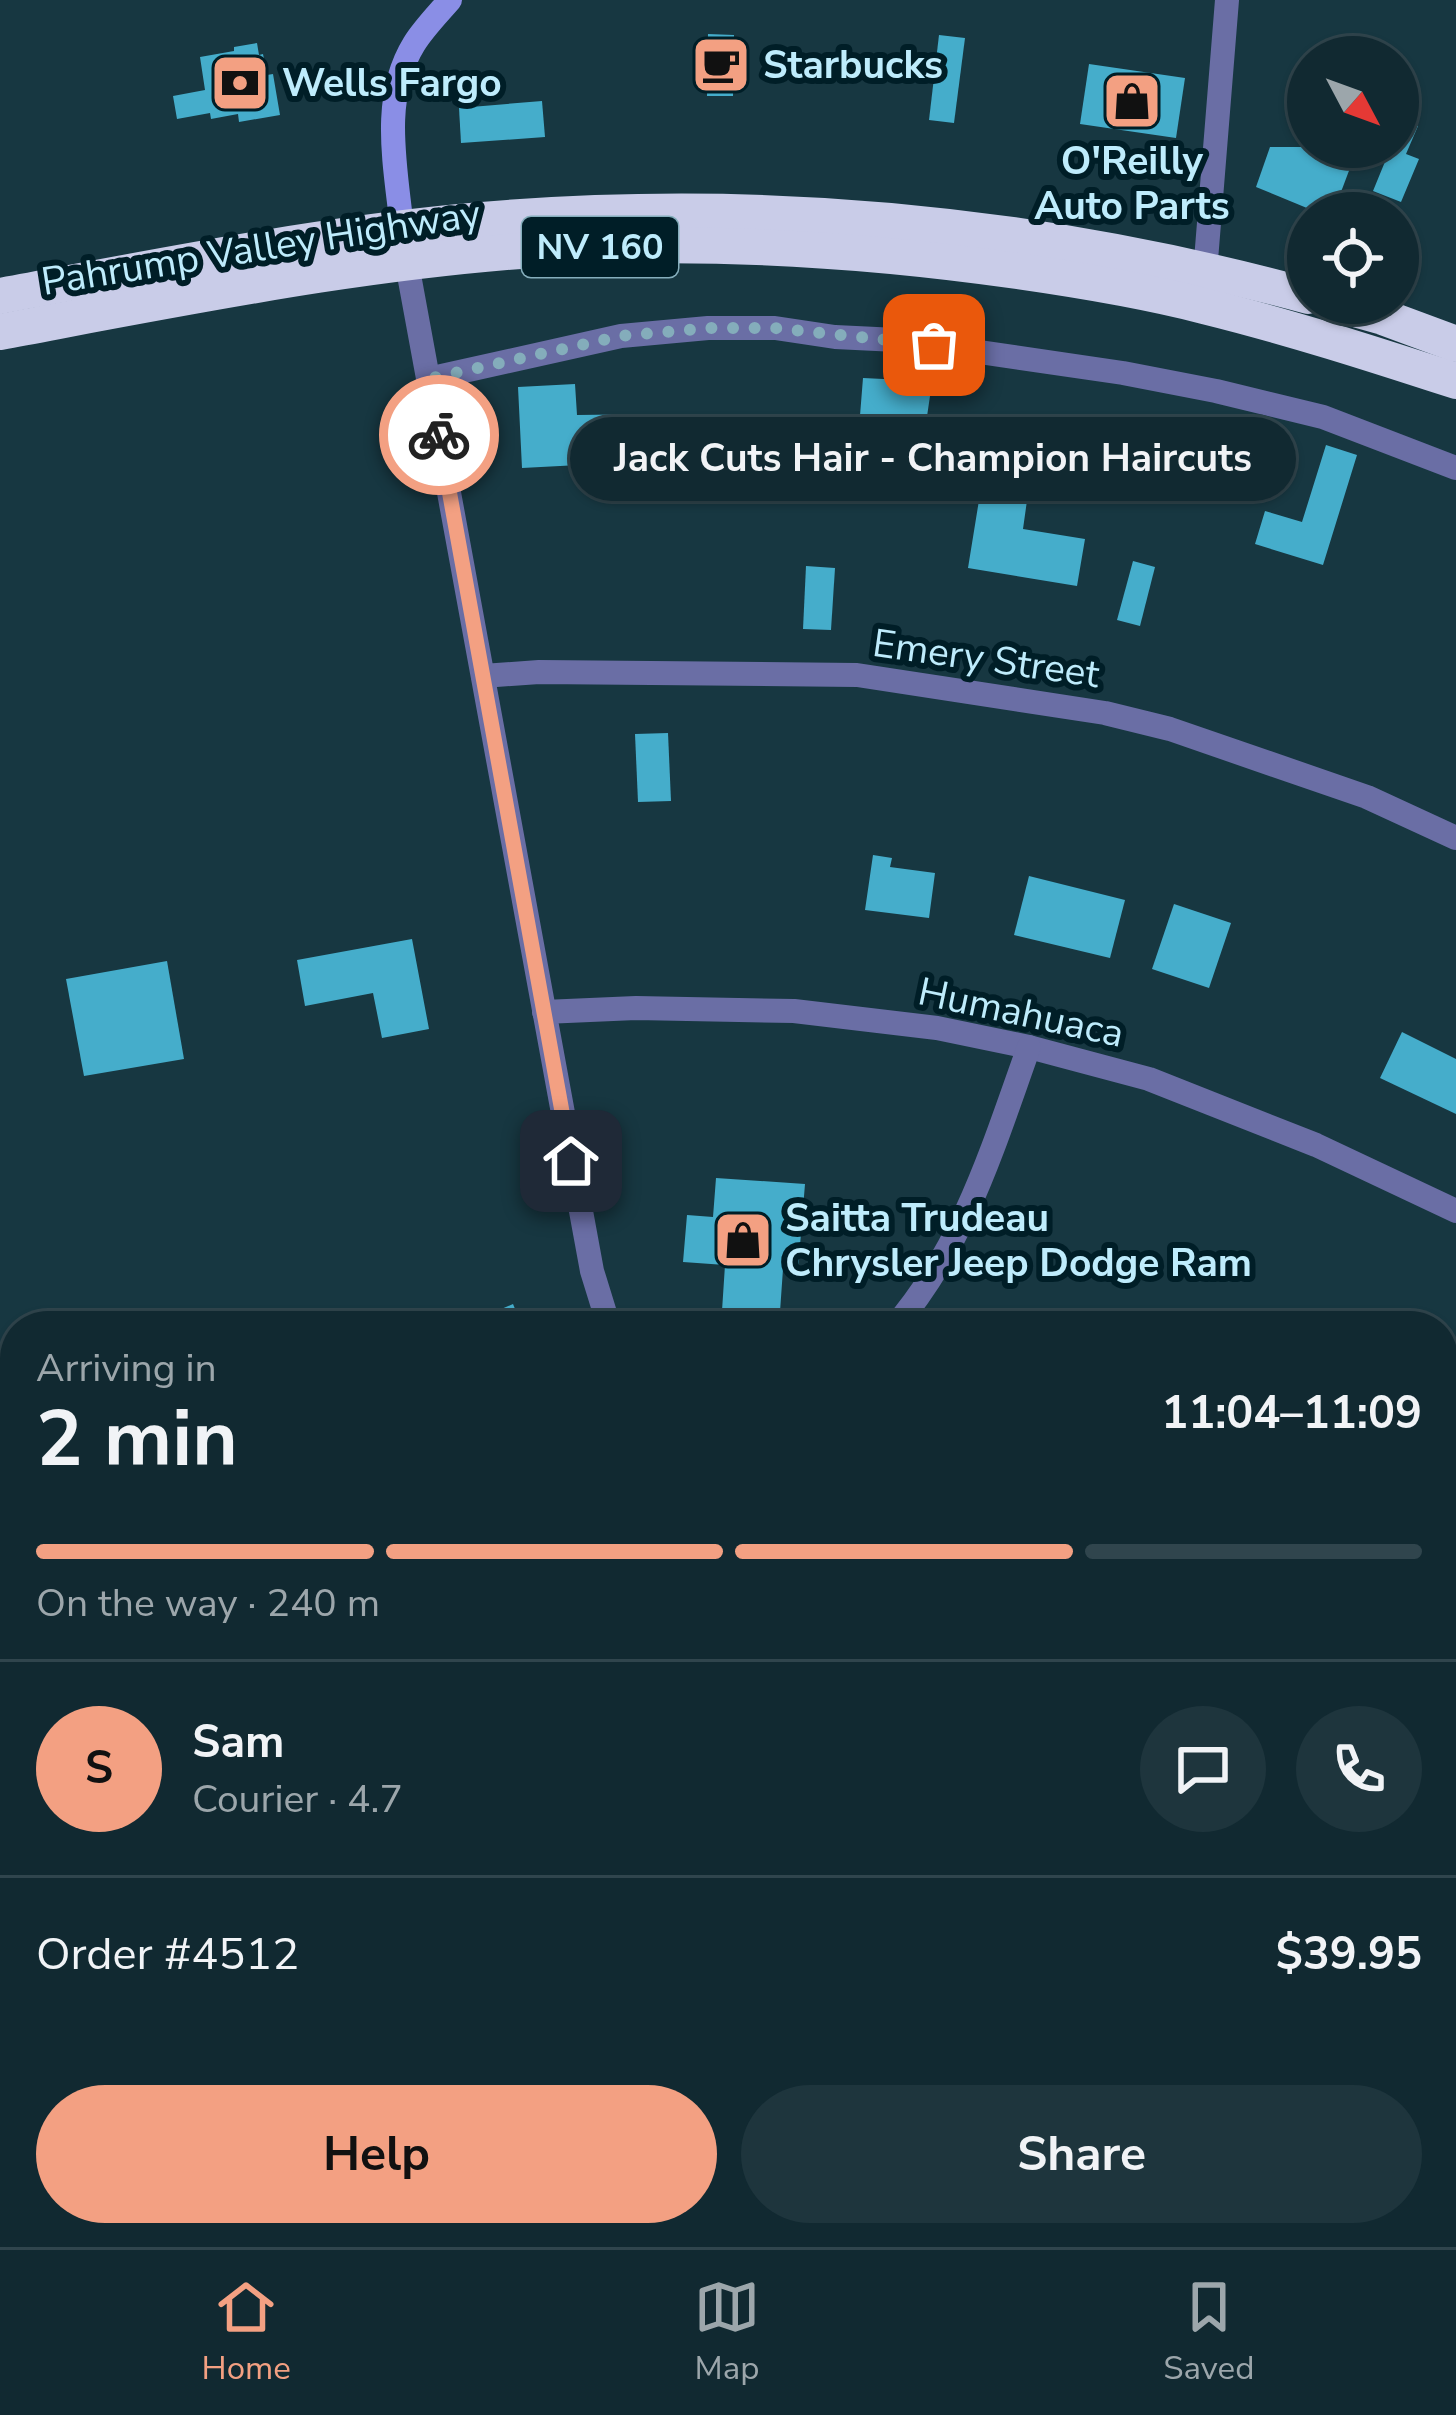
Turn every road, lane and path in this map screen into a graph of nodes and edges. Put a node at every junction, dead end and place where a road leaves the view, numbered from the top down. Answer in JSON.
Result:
{"nodes":[{"id":1,"x":450,"y":0,"type":"edge"},
{"id":2,"x":1227,"y":0,"type":"edge"},
{"id":3,"x":405,"y":246,"type":"junction"},
{"id":4,"x":1203,"y":288,"type":"junction"},
{"id":5,"x":1287,"y":294,"type":"edge"},
{"id":6,"x":0,"y":296,"type":"edge"},
{"id":7,"x":1402,"y":324,"type":"edge"},
{"id":8,"x":0,"y":332,"type":"edge"},
{"id":9,"x":1456,"y":344,"type":"edge"},
{"id":10,"x":428,"y":379,"type":"junction"},
{"id":11,"x":1456,"y":381,"type":"edge"},
{"id":12,"x":1456,"y":468,"type":"edge"},
{"id":13,"x":483,"y":676,"type":"junction"},
{"id":14,"x":1456,"y":838,"type":"edge"},
{"id":15,"x":544,"y":1012,"type":"junction"},
{"id":16,"x":1029,"y":1047,"type":"junction"},
{"id":17,"x":1456,"y":1211,"type":"edge"},
{"id":18,"x":604,"y":1311,"type":"edge"},
{"id":19,"x":905,"y":1311,"type":"edge"}],
"edges":[{"from":1,"to":3,"type":"street"},
{"from":2,"to":4,"type":"street"},
{"from":3,"to":4,"type":"highway","name":"Pahrump Valley Highway","number":"NV 160"},
{"from":3,"to":4,"type":"highway","name":"Pahrump Valley Highway","number":"NV 160"},
{"from":3,"to":6,"type":"highway","name":"Pahrump Valley Highway","number":"NV 160"},
{"from":3,"to":8,"type":"highway","name":"Pahrump Valley Highway"},
{"from":3,"to":10,"type":"street"},
{"from":4,"to":5,"type":"highway","name":"Pahrump Valley Highway","number":"NV 160"},
{"from":4,"to":11,"type":"highway","name":"Pahrump Valley Highway","number":"NV 160"},
{"from":7,"to":9,"type":"highway"},
{"from":10,"to":12,"type":"street"},
{"from":10,"to":13,"type":"street"},
{"from":13,"to":14,"type":"street","name":"Emery Street"},
{"from":13,"to":15,"type":"street"},
{"from":15,"to":16,"type":"street","name":"Humahuaca"},
{"from":15,"to":18,"type":"street"},
{"from":16,"to":17,"type":"street","name":"Humahuaca"},
{"from":16,"to":19,"type":"street"}]}
